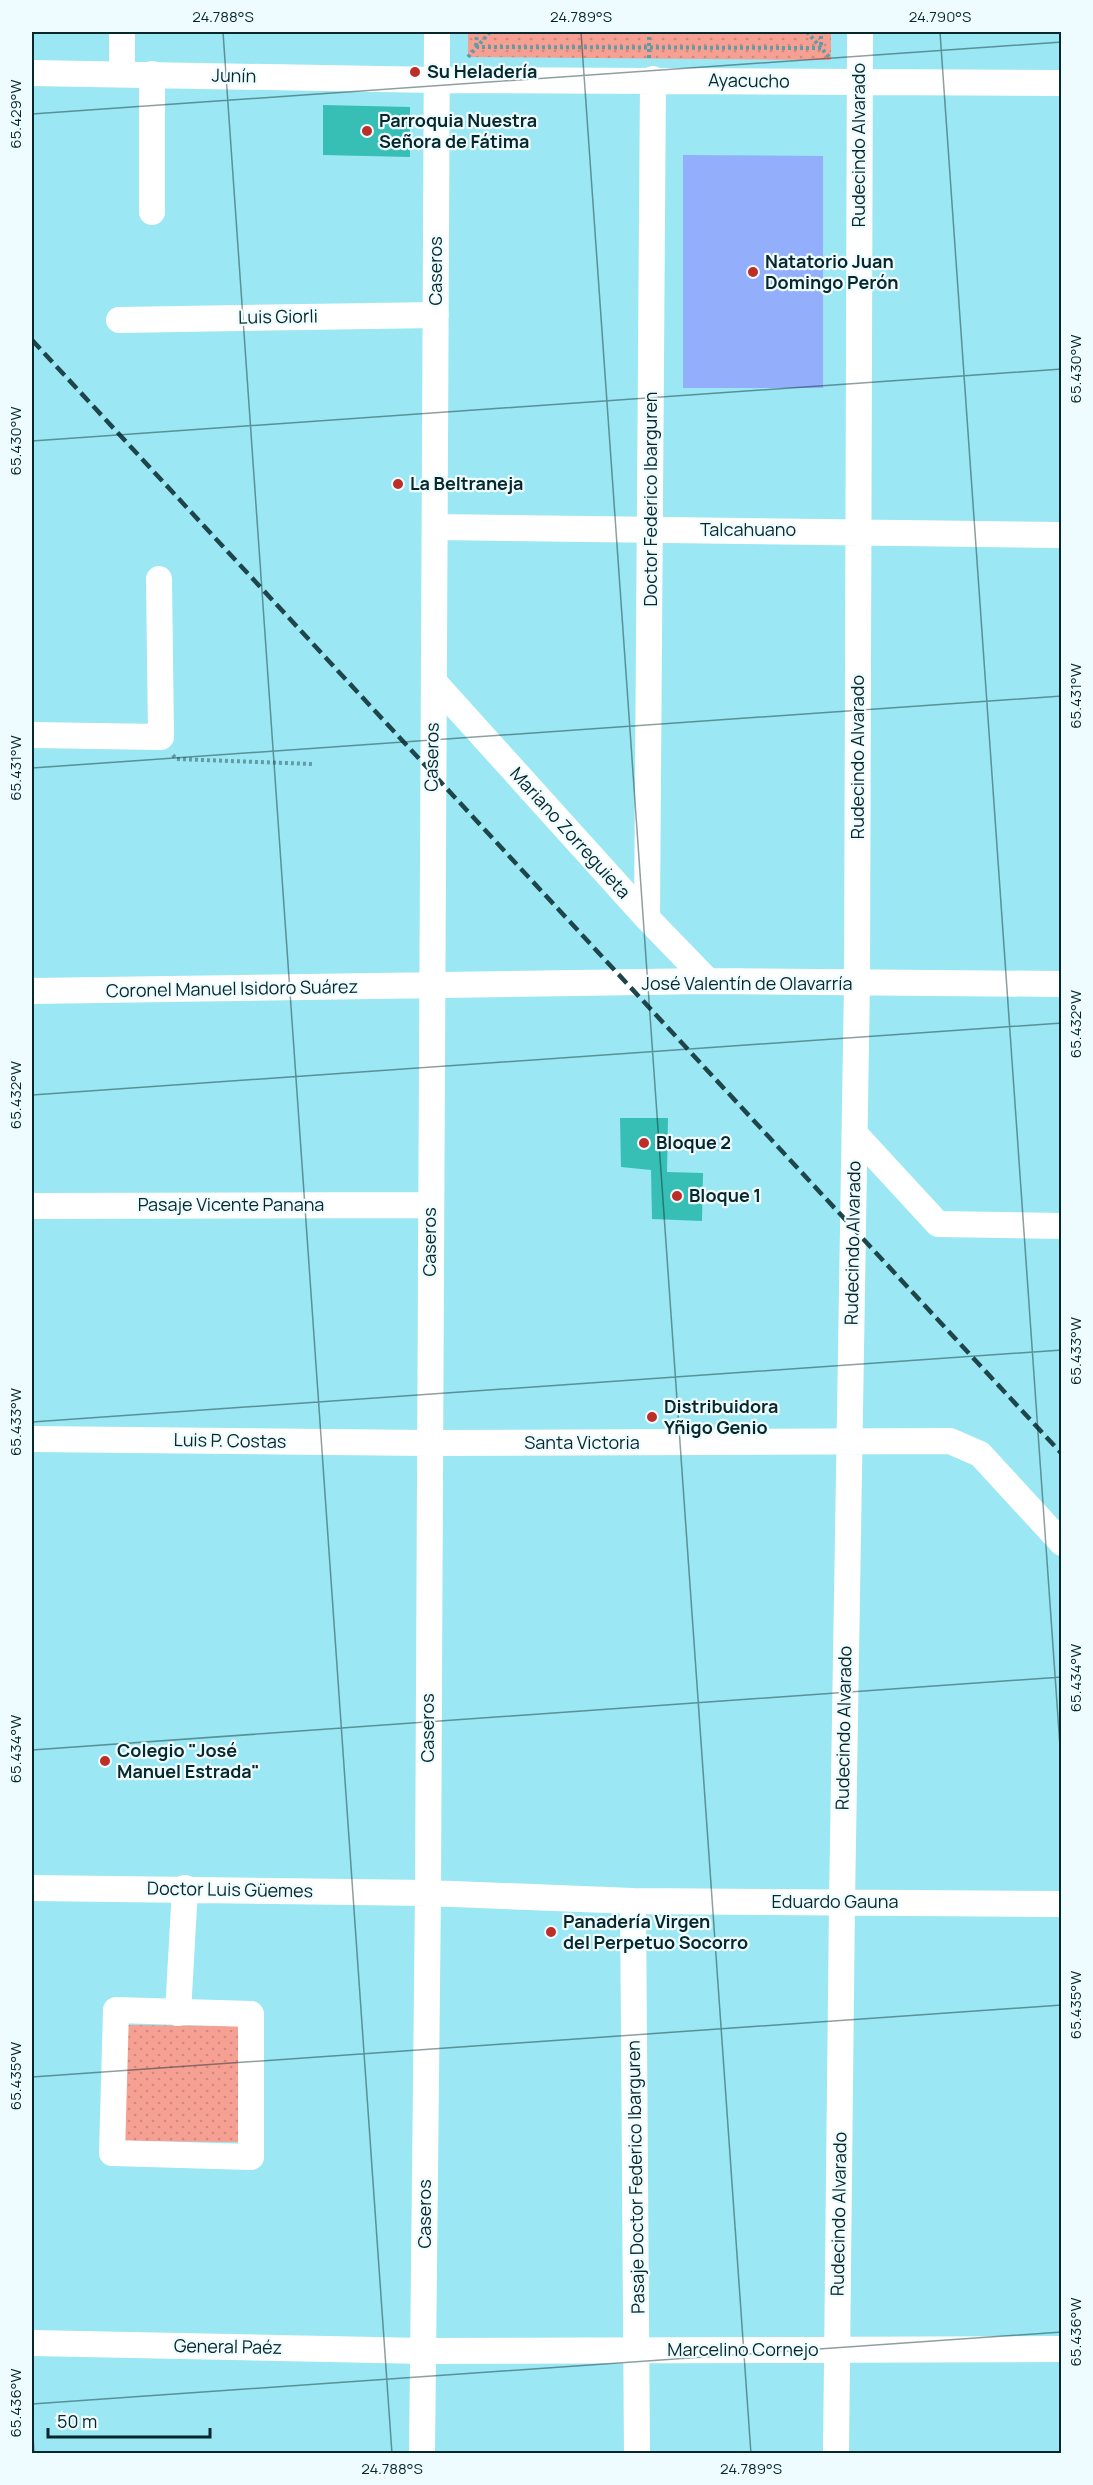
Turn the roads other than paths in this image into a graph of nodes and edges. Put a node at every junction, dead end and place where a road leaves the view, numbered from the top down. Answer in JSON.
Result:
{"nodes":[{"id":1,"x":122,"y":32,"type":"edge"},
{"id":2,"x":437,"y":32,"type":"edge"},
{"id":3,"x":860,"y":32,"type":"edge"},
{"id":4,"x":651,"y":69,"type":"junction"},
{"id":5,"x":32,"y":73,"type":"edge"},
{"id":6,"x":122,"y":74,"type":"junction"},
{"id":7,"x":152,"y":74,"type":"junction"},
{"id":8,"x":436,"y":80,"type":"junction"},
{"id":9,"x":859,"y":82,"type":"junction"},
{"id":10,"x":1062,"y":83,"type":"edge"},
{"id":11,"x":152,"y":212,"type":"dead end"},
{"id":12,"x":436,"y":315,"type":"junction"},
{"id":13,"x":119,"y":320,"type":"dead end"},
{"id":14,"x":435,"y":527,"type":"junction"},
{"id":15,"x":651,"y":530,"type":"junction"},
{"id":16,"x":859,"y":531,"type":"junction"},
{"id":17,"x":1062,"y":535,"type":"edge"},
{"id":18,"x":159,"y":579,"type":"dead end"},
{"id":19,"x":434,"y":682,"type":"junction"},
{"id":20,"x":32,"y":735,"type":"edge"},
{"id":21,"x":647,"y":918,"type":"junction"},
{"id":22,"x":708,"y":981,"type":"junction"},
{"id":23,"x":857,"y":983,"type":"junction"},
{"id":24,"x":1062,"y":984,"type":"edge"},
{"id":25,"x":433,"y":987,"type":"junction"},
{"id":26,"x":32,"y":991,"type":"edge"},
{"id":27,"x":855,"y":1134,"type":"junction"},
{"id":28,"x":430,"y":1205,"type":"junction"},
{"id":29,"x":32,"y":1206,"type":"edge"},
{"id":30,"x":1062,"y":1226,"type":"edge"},
{"id":31,"x":32,"y":1439,"type":"edge"},
{"id":32,"x":848,"y":1442,"type":"junction"},
{"id":33,"x":429,"y":1443,"type":"junction"},
{"id":34,"x":1062,"y":1543,"type":"edge"},
{"id":35,"x":32,"y":1888,"type":"edge"},
{"id":36,"x":185,"y":1888,"type":"junction"},
{"id":37,"x":428,"y":1893,"type":"junction"},
{"id":38,"x":633,"y":1901,"type":"junction"},
{"id":39,"x":842,"y":1902,"type":"junction"},
{"id":40,"x":1062,"y":1904,"type":"edge"},
{"id":41,"x":178,"y":2013,"type":"junction"},
{"id":42,"x":32,"y":2343,"type":"edge"},
{"id":43,"x":1062,"y":2349,"type":"edge"},
{"id":44,"x":837,"y":2350,"type":"junction"},
{"id":45,"x":424,"y":2351,"type":"junction"},
{"id":46,"x":638,"y":2351,"type":"junction"},
{"id":47,"x":422,"y":2454,"type":"edge"},
{"id":48,"x":637,"y":2454,"type":"edge"},
{"id":49,"x":836,"y":2454,"type":"edge"}],
"edges":[{"from":1,"to":6,"type":"street"},
{"from":2,"to":8,"type":"street","name":"Caseros"},
{"from":3,"to":9,"type":"street","name":"Rudecindo Alvarado"},
{"from":4,"to":8,"type":"street","name":"Ayacucho"},
{"from":4,"to":9,"type":"street","name":"Ayacucho"},
{"from":4,"to":15,"type":"street","name":"Doctor Federico Ibarguren"},
{"from":5,"to":6,"type":"street","name":"Junín"},
{"from":6,"to":7,"type":"street","name":"Junín"},
{"from":7,"to":8,"type":"street","name":"Junín"},
{"from":7,"to":11,"type":"street"},
{"from":8,"to":12,"type":"street","name":"Caseros"},
{"from":9,"to":10,"type":"street","name":"Ayacucho"},
{"from":9,"to":16,"type":"street","name":"Rudecindo Alvarado"},
{"from":12,"to":13,"type":"street","name":"Luis Giorli"},
{"from":12,"to":14,"type":"street","name":"Caseros"},
{"from":14,"to":15,"type":"street","name":"Talcahuano"},
{"from":14,"to":19,"type":"street","name":"Caseros"},
{"from":15,"to":16,"type":"street","name":"Talcahuano"},
{"from":15,"to":21,"type":"street","name":"Doctor Federico Ibarguren"},
{"from":16,"to":17,"type":"street","name":"Talcahuano"},
{"from":16,"to":23,"type":"street","name":"Rudecindo Alvarado"},
{"from":18,"to":20,"type":"street"},
{"from":19,"to":21,"type":"street","name":"Mariano Zorreguieta"},
{"from":19,"to":25,"type":"street","name":"Caseros"},
{"from":21,"to":22,"type":"street","name":"Mariano Zorreguieta"},
{"from":22,"to":23,"type":"street","name":"José Valentín de Olavarría"},
{"from":22,"to":25,"type":"street","name":"José Valentín de Olavarría"},
{"from":23,"to":24,"type":"street","name":"José Valentín de Olavarría"},
{"from":23,"to":27,"type":"street","name":"Rudecindo Alvarado"},
{"from":25,"to":26,"type":"street","name":"Coronel Manuel Isidoro Suárez"},
{"from":25,"to":28,"type":"street","name":"Caseros"},
{"from":27,"to":30,"type":"street"},
{"from":27,"to":32,"type":"street","name":"Rudecindo Alvarado"},
{"from":28,"to":29,"type":"street","name":"Pasaje Vicente Panana"},
{"from":28,"to":33,"type":"street","name":"Caseros"},
{"from":31,"to":33,"type":"street","name":"Luis P. Costas"},
{"from":32,"to":33,"type":"street","name":"Santa Victoria"},
{"from":32,"to":34,"type":"street","name":"Santa Victoria"},
{"from":32,"to":39,"type":"street","name":"Rudecindo Alvarado"},
{"from":33,"to":37,"type":"street","name":"Caseros"},
{"from":35,"to":36,"type":"street","name":"Doctor Luis Güemes"},
{"from":36,"to":37,"type":"street","name":"Doctor Luis Güemes"},
{"from":36,"to":41,"type":"street"},
{"from":37,"to":38,"type":"street","name":"Eduardo Gauna"},
{"from":37,"to":45,"type":"street","name":"Caseros"},
{"from":38,"to":39,"type":"street","name":"Eduardo Gauna"},
{"from":38,"to":46,"type":"street","name":"Pasaje Doctor Federico Ibarguren"},
{"from":39,"to":40,"type":"street","name":"Eduardo Gauna"},
{"from":39,"to":44,"type":"street","name":"Rudecindo Alvarado"},
{"from":41,"to":41,"type":"street"},
{"from":42,"to":45,"type":"street","name":"General Paéz"},
{"from":43,"to":44,"type":"street","name":"Marcelino Cornejo"},
{"from":44,"to":46,"type":"street","name":"Marcelino Cornejo"},
{"from":44,"to":49,"type":"street","name":"Rudecindo Alvarado"},
{"from":45,"to":46,"type":"street","name":"Marcelino Cornejo"},
{"from":45,"to":47,"type":"street","name":"Caseros"},
{"from":46,"to":48,"type":"street","name":"Pasaje Doctor Federico Ibarguren"}]}
